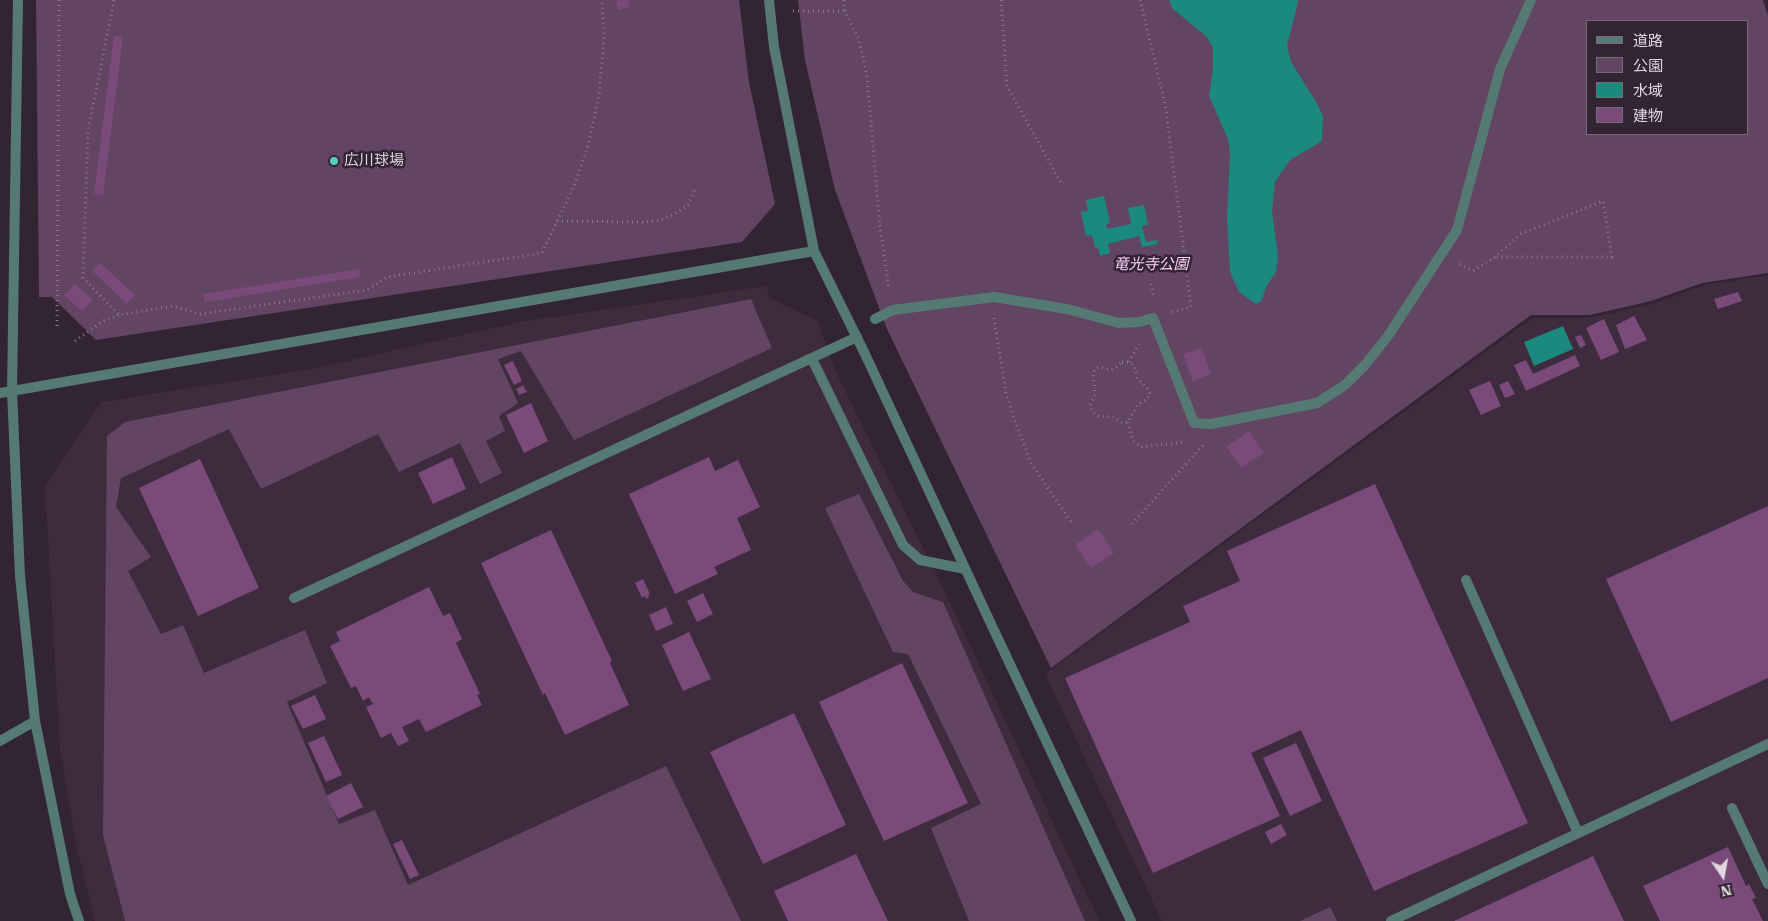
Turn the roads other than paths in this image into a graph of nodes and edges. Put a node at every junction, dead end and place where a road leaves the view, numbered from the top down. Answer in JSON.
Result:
{"nodes":[{"id":1,"x":18,"y":0,"type":"edge"},
{"id":2,"x":769,"y":0,"type":"edge"},
{"id":3,"x":1532,"y":0,"type":"edge"},
{"id":4,"x":814,"y":251,"type":"junction"},
{"id":5,"x":875,"y":319,"type":"dead end"},
{"id":6,"x":857,"y":337,"type":"junction"},
{"id":7,"x":812,"y":359,"type":"junction"},
{"id":8,"x":12,"y":391,"type":"junction"},
{"id":9,"x":0,"y":393,"type":"edge"},
{"id":10,"x":965,"y":569,"type":"junction"},
{"id":11,"x":1466,"y":580,"type":"dead end"},
{"id":12,"x":294,"y":598,"type":"dead end"},
{"id":13,"x":35,"y":721,"type":"junction"},
{"id":14,"x":0,"y":741,"type":"edge"},
{"id":15,"x":1768,"y":744,"type":"edge"},
{"id":16,"x":1732,"y":808,"type":"dead end"},
{"id":17,"x":1578,"y":833,"type":"junction"},
{"id":18,"x":1768,"y":884,"type":"edge"},
{"id":19,"x":79,"y":921,"type":"edge"},
{"id":20,"x":1131,"y":921,"type":"edge"},
{"id":21,"x":1390,"y":921,"type":"edge"}],
"edges":[{"from":1,"to":8,"type":"street"},
{"from":2,"to":4,"type":"street"},
{"from":3,"to":5,"type":"street"},
{"from":4,"to":6,"type":"street"},
{"from":4,"to":8,"type":"street"},
{"from":6,"to":7,"type":"street"},
{"from":6,"to":10,"type":"street"},
{"from":7,"to":10,"type":"street"},
{"from":7,"to":12,"type":"street"},
{"from":8,"to":9,"type":"street"},
{"from":8,"to":13,"type":"street"},
{"from":10,"to":20,"type":"street"},
{"from":11,"to":17,"type":"street"},
{"from":13,"to":14,"type":"street"},
{"from":13,"to":19,"type":"street"},
{"from":15,"to":17,"type":"street"},
{"from":16,"to":18,"type":"street"},
{"from":17,"to":21,"type":"street"}]}
